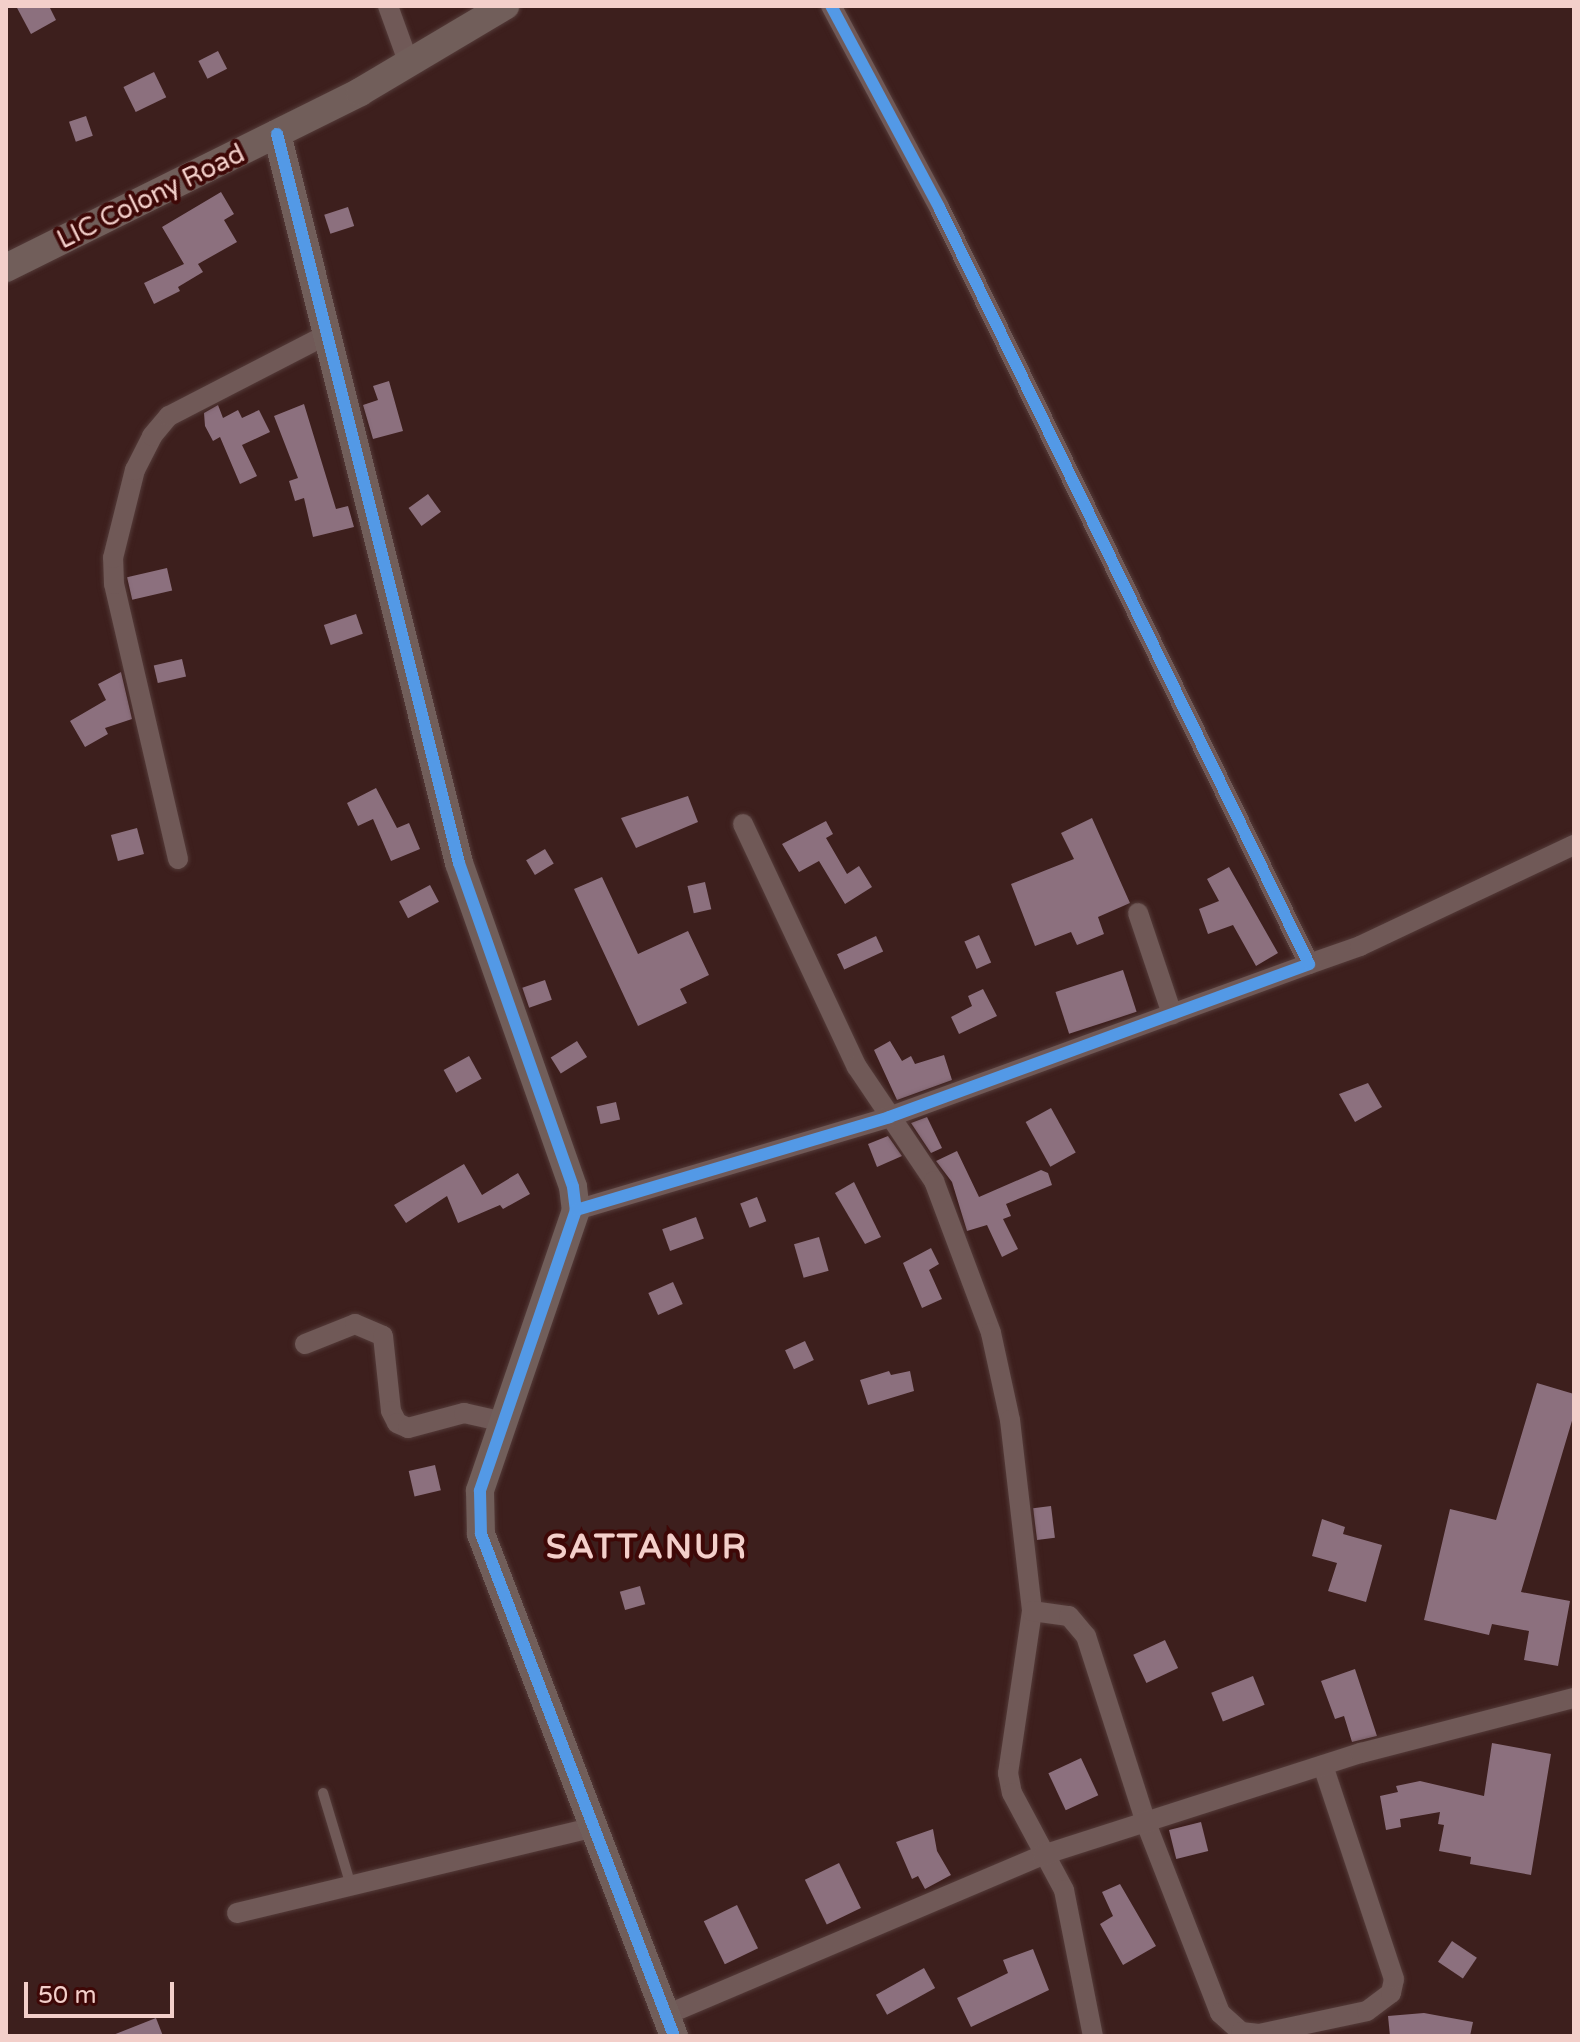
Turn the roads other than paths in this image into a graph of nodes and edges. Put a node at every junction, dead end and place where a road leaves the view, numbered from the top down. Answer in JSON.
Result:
{"nodes":[{"id":1,"x":388,"y":6,"type":"edge"},
{"id":2,"x":505,"y":6,"type":"edge"},
{"id":3,"x":831,"y":6,"type":"edge"},
{"id":4,"x":409,"y":64,"type":"junction"},
{"id":5,"x":277,"y":134,"type":"junction"},
{"id":6,"x":6,"y":268,"type":"edge"},
{"id":7,"x":328,"y":334,"type":"junction"},
{"id":8,"x":743,"y":824,"type":"dead end"},
{"id":9,"x":1574,"y":845,"type":"edge"},
{"id":10,"x":178,"y":859,"type":"dead end"},
{"id":11,"x":1138,"y":913,"type":"dead end"},
{"id":12,"x":1309,"y":964,"type":"junction"},
{"id":13,"x":1172,"y":1014,"type":"junction"},
{"id":14,"x":889,"y":1117,"type":"junction"},
{"id":15,"x":576,"y":1210,"type":"junction"},
{"id":16,"x":305,"y":1344,"type":"dead end"},
{"id":17,"x":504,"y":1422,"type":"junction"},
{"id":18,"x":1032,"y":1611,"type":"junction"},
{"id":19,"x":1574,"y":1698,"type":"edge"},
{"id":20,"x":1323,"y":1765,"type":"junction"},
{"id":21,"x":323,"y":1793,"type":"dead end"},
{"id":22,"x":1146,"y":1823,"type":"junction"},
{"id":23,"x":594,"y":1827,"type":"junction"},
{"id":24,"x":1043,"y":1855,"type":"junction"},
{"id":25,"x":351,"y":1886,"type":"junction"},
{"id":26,"x":237,"y":1913,"type":"dead end"},
{"id":27,"x":670,"y":2026,"type":"edge"},
{"id":28,"x":1259,"y":2035,"type":"edge"},
{"id":29,"x":1093,"y":2036,"type":"edge"}],
"edges":[{"from":1,"to":4,"type":"street"},
{"from":2,"to":4,"type":"street","name":"LIC Colony Road"},
{"from":3,"to":12,"type":"street"},
{"from":4,"to":5,"type":"street","name":"LIC Colony Road"},
{"from":5,"to":6,"type":"street","name":"LIC Colony Road"},
{"from":5,"to":7,"type":"street"},
{"from":7,"to":10,"type":"street"},
{"from":7,"to":15,"type":"street"},
{"from":8,"to":14,"type":"street"},
{"from":9,"to":12,"type":"street"},
{"from":11,"to":13,"type":"street"},
{"from":12,"to":13,"type":"street"},
{"from":13,"to":14,"type":"street"},
{"from":14,"to":15,"type":"street"},
{"from":14,"to":18,"type":"street"},
{"from":15,"to":17,"type":"street"},
{"from":16,"to":17,"type":"street"},
{"from":17,"to":23,"type":"street"},
{"from":18,"to":22,"type":"street"},
{"from":18,"to":24,"type":"street"},
{"from":19,"to":20,"type":"street"},
{"from":20,"to":22,"type":"street"},
{"from":20,"to":28,"type":"street"},
{"from":21,"to":25,"type":"lane"},
{"from":22,"to":24,"type":"street"},
{"from":22,"to":28,"type":"street"},
{"from":23,"to":25,"type":"street"},
{"from":23,"to":27,"type":"street"},
{"from":24,"to":27,"type":"street"},
{"from":24,"to":29,"type":"street"},
{"from":25,"to":26,"type":"street"}]}
